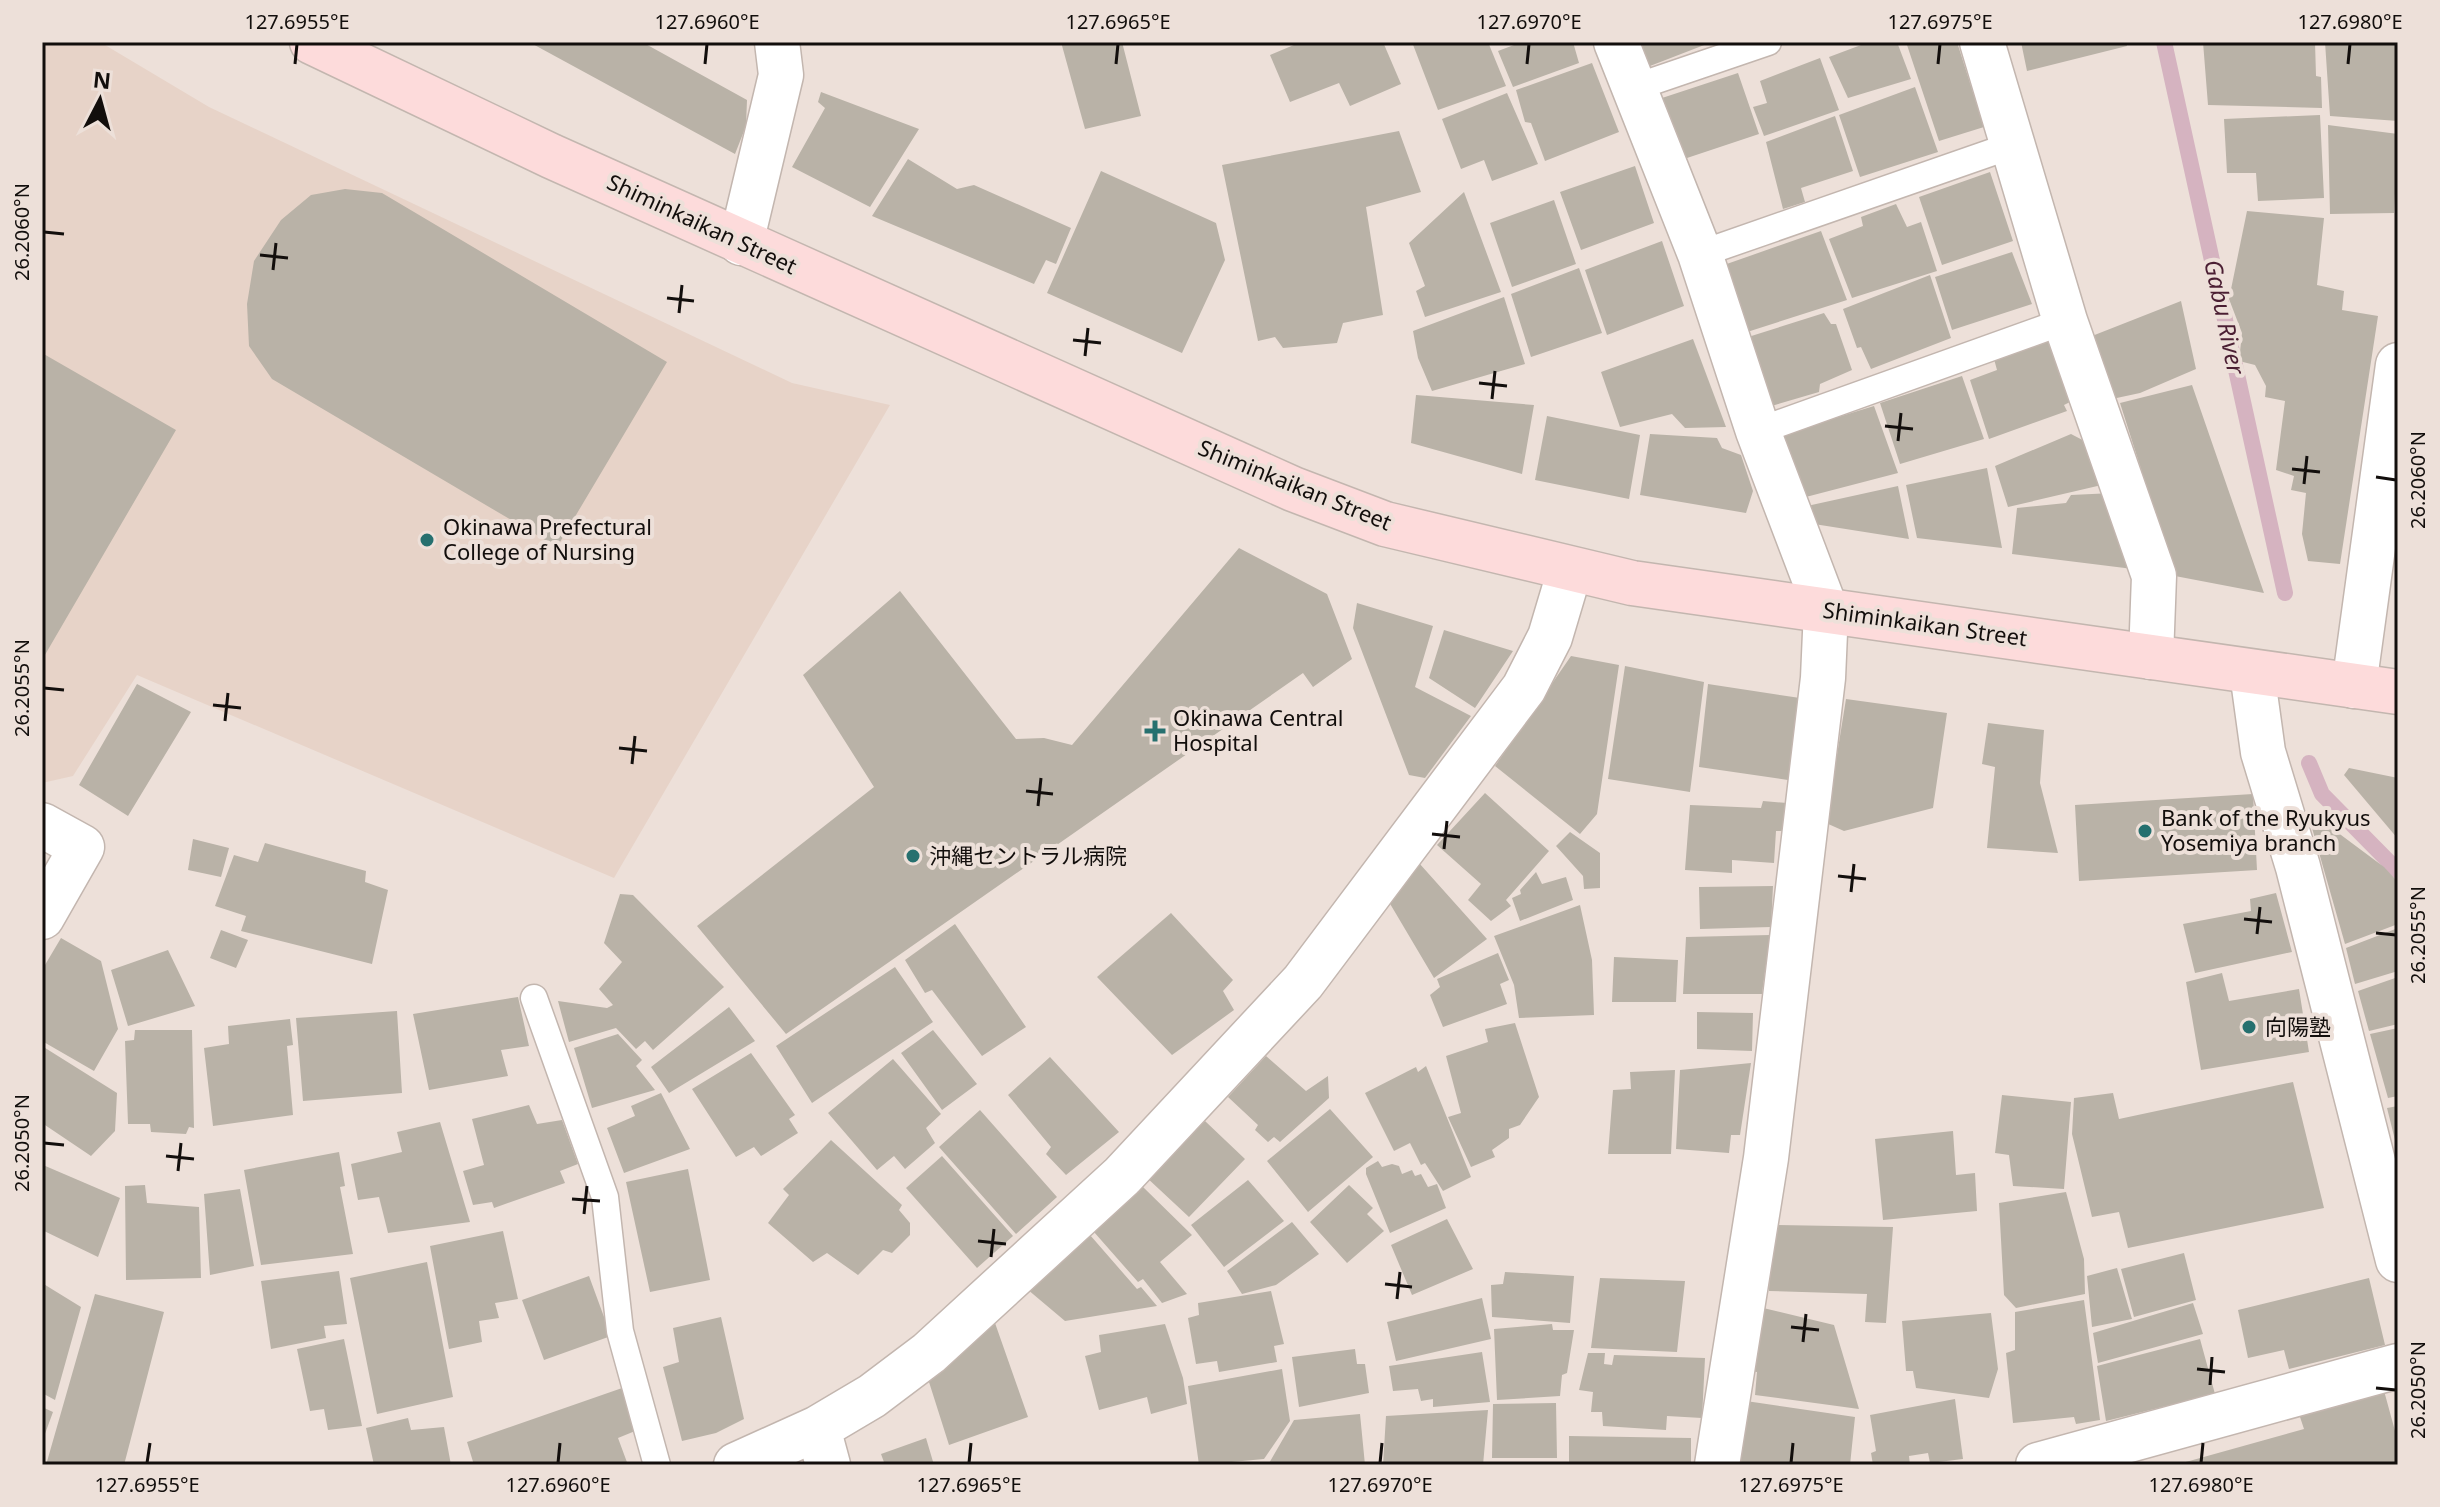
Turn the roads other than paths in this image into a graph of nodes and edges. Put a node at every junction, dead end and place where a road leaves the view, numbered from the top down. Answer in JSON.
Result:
{"nodes":[{"id":1,"x":312,"y":42,"type":"edge"},
{"id":2,"x":777,"y":42,"type":"edge"},
{"id":3,"x":1616,"y":42,"type":"edge"},
{"id":4,"x":1768,"y":42,"type":"edge"},
{"id":5,"x":1982,"y":42,"type":"edge"},
{"id":6,"x":1636,"y":87,"type":"junction"},
{"id":7,"x":2013,"y":145,"type":"junction"},
{"id":8,"x":741,"y":243,"type":"junction"},
{"id":9,"x":1700,"y":254,"type":"junction"},
{"id":10,"x":2065,"y":321,"type":"junction"},
{"id":11,"x":2398,"y":365,"type":"edge"},
{"id":12,"x":1758,"y":431,"type":"junction"},
{"id":13,"x":1570,"y":570,"type":"junction"},
{"id":14,"x":1826,"y":610,"type":"junction"},
{"id":15,"x":2151,"y":657,"type":"junction"},
{"id":16,"x":2252,"y":672,"type":"junction"},
{"id":17,"x":2354,"y":686,"type":"junction"},
{"id":18,"x":2398,"y":692,"type":"edge"},
{"id":19,"x":42,"y":825,"type":"edge"},
{"id":20,"x":42,"y":917,"type":"edge"},
{"id":21,"x":534,"y":998,"type":"dead end"},
{"id":22,"x":2398,"y":1260,"type":"edge"},
{"id":23,"x":2398,"y":1366,"type":"edge"},
{"id":24,"x":823,"y":1447,"type":"edge"},
{"id":25,"x":657,"y":1465,"type":"edge"},
{"id":26,"x":736,"y":1465,"type":"edge"},
{"id":27,"x":1717,"y":1465,"type":"edge"},
{"id":28,"x":2038,"y":1465,"type":"edge"}],
"edges":[{"from":1,"to":8,"type":"main road","name":"Shiminkaikan Street"},
{"from":2,"to":8,"type":"street"},
{"from":3,"to":6,"type":"street"},
{"from":4,"to":6,"type":"lane"},
{"from":5,"to":7,"type":"street"},
{"from":6,"to":9,"type":"street"},
{"from":7,"to":9,"type":"lane"},
{"from":7,"to":10,"type":"street"},
{"from":8,"to":13,"type":"main road","name":"Shiminkaikan Street"},
{"from":9,"to":12,"type":"street"},
{"from":10,"to":12,"type":"lane"},
{"from":10,"to":15,"type":"street"},
{"from":11,"to":17,"type":"street"},
{"from":12,"to":14,"type":"street"},
{"from":13,"to":14,"type":"main road","name":"Shiminkaikan Street"},
{"from":13,"to":24,"type":"street"},
{"from":14,"to":15,"type":"main road","name":"Shiminkaikan Street"},
{"from":14,"to":27,"type":"street"},
{"from":15,"to":16,"type":"main road","name":"Shiminkaikan Street"},
{"from":16,"to":17,"type":"main road","name":"Shiminkaikan Street"},
{"from":16,"to":22,"type":"street"},
{"from":17,"to":18,"type":"main road","name":"Shiminkaikan Street"},
{"from":19,"to":20,"type":"street"},
{"from":21,"to":25,"type":"lane"},
{"from":23,"to":28,"type":"street"},
{"from":24,"to":26,"type":"street"}]}
